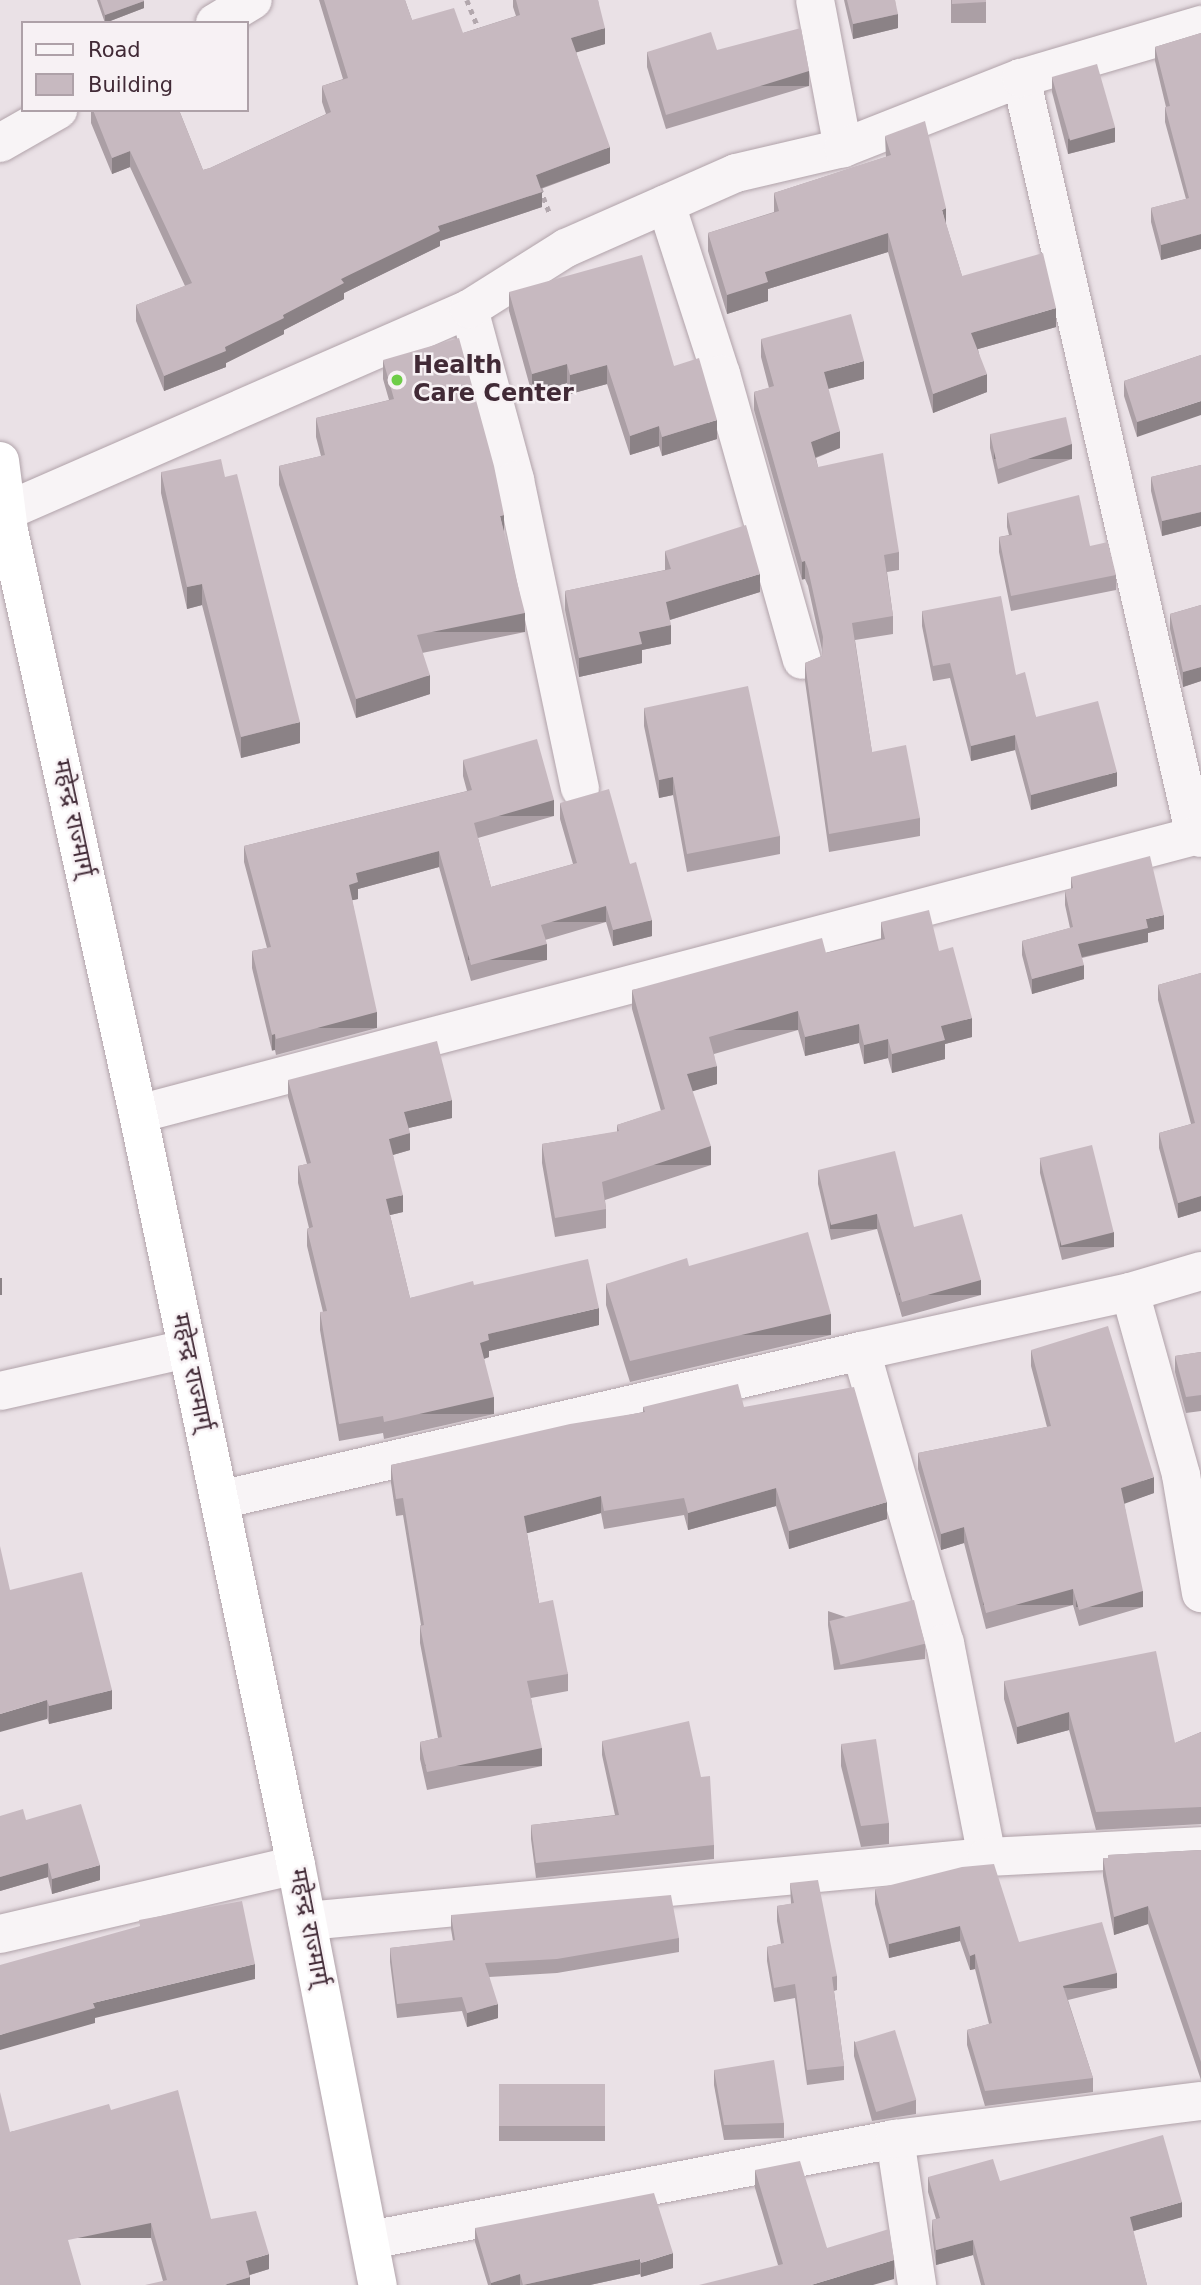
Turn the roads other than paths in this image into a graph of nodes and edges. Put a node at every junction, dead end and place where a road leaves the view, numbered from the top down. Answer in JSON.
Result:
{"nodes":[{"id":1,"x":253,"y":0,"type":"edge"},
{"id":2,"x":815,"y":0,"type":"edge"},
{"id":3,"x":218,"y":21,"type":"edge"},
{"id":4,"x":1201,"y":25,"type":"edge"},
{"id":5,"x":1021,"y":78,"type":"junction"},
{"id":6,"x":54,"y":112,"type":"edge"},
{"id":7,"x":0,"y":143,"type":"edge"},
{"id":8,"x":842,"y":148,"type":"junction"},
{"id":9,"x":666,"y":204,"type":"junction"},
{"id":10,"x":468,"y":309,"type":"junction"},
{"id":11,"x":0,"y":461,"type":"edge"},
{"id":12,"x":6,"y":527,"type":"edge"},
{"id":13,"x":803,"y":660,"type":"dead end"},
{"id":14,"x":580,"y":788,"type":"dead end"},
{"id":15,"x":1198,"y":837,"type":"edge"},
{"id":16,"x":138,"y":1114,"type":"junction"},
{"id":17,"x":1201,"y":1271,"type":"edge"},
{"id":18,"x":1129,"y":1292,"type":"junction"},
{"id":19,"x":187,"y":1349,"type":"junction"},
{"id":20,"x":861,"y":1351,"type":"junction"},
{"id":21,"x":0,"y":1391,"type":"edge"},
{"id":22,"x":1191,"y":1473,"type":"edge"},
{"id":23,"x":220,"y":1500,"type":"junction"},
{"id":24,"x":1201,"y":1593,"type":"edge"},
{"id":25,"x":1201,"y":1846,"type":"edge"},
{"id":26,"x":987,"y":1857,"type":"junction"},
{"id":27,"x":296,"y":1866,"type":"junction"},
{"id":28,"x":307,"y":1921,"type":"junction"},
{"id":29,"x":0,"y":1934,"type":"edge"},
{"id":30,"x":1201,"y":2101,"type":"edge"},
{"id":31,"x":895,"y":2139,"type":"junction"},
{"id":32,"x":370,"y":2240,"type":"junction"},
{"id":33,"x":378,"y":2285,"type":"edge"},
{"id":34,"x":917,"y":2285,"type":"edge"}],
"edges":[{"from":1,"to":3,"type":"street"},
{"from":2,"to":8,"type":"street"},
{"from":4,"to":5,"type":"street"},
{"from":5,"to":8,"type":"street"},
{"from":5,"to":15,"type":"street"},
{"from":6,"to":7,"type":"street"},
{"from":8,"to":9,"type":"street"},
{"from":9,"to":10,"type":"street"},
{"from":9,"to":13,"type":"street"},
{"from":10,"to":12,"type":"street"},
{"from":10,"to":14,"type":"street"},
{"from":11,"to":12,"type":"highway","name":"महेन्द्र राज्मार्ग्"},
{"from":12,"to":16,"type":"highway","name":"महेन्द्र राज्मार्ग्"},
{"from":15,"to":16,"type":"street"},
{"from":16,"to":19,"type":"highway","name":"महेन्द्र राज्मार्ग्"},
{"from":17,"to":18,"type":"street"},
{"from":18,"to":20,"type":"street"},
{"from":18,"to":22,"type":"street"},
{"from":19,"to":21,"type":"street"},
{"from":19,"to":23,"type":"highway","name":"महेन्द्र राज्मार्ग्"},
{"from":20,"to":23,"type":"street"},
{"from":20,"to":26,"type":"street"},
{"from":22,"to":24,"type":"street"},
{"from":23,"to":27,"type":"highway","name":"महेन्द्र राज्मार्ग्"},
{"from":25,"to":26,"type":"street"},
{"from":26,"to":28,"type":"street"},
{"from":27,"to":28,"type":"highway","name":"महेन्द्र राज्मार्ग्"},
{"from":27,"to":29,"type":"street"},
{"from":28,"to":32,"type":"highway","name":"महेन्द्र राज्मार्ग्"},
{"from":30,"to":31,"type":"street"},
{"from":31,"to":32,"type":"street"},
{"from":31,"to":34,"type":"street"},
{"from":32,"to":33,"type":"highway","name":"महेन्द्र राज्मार्ग्"}]}
